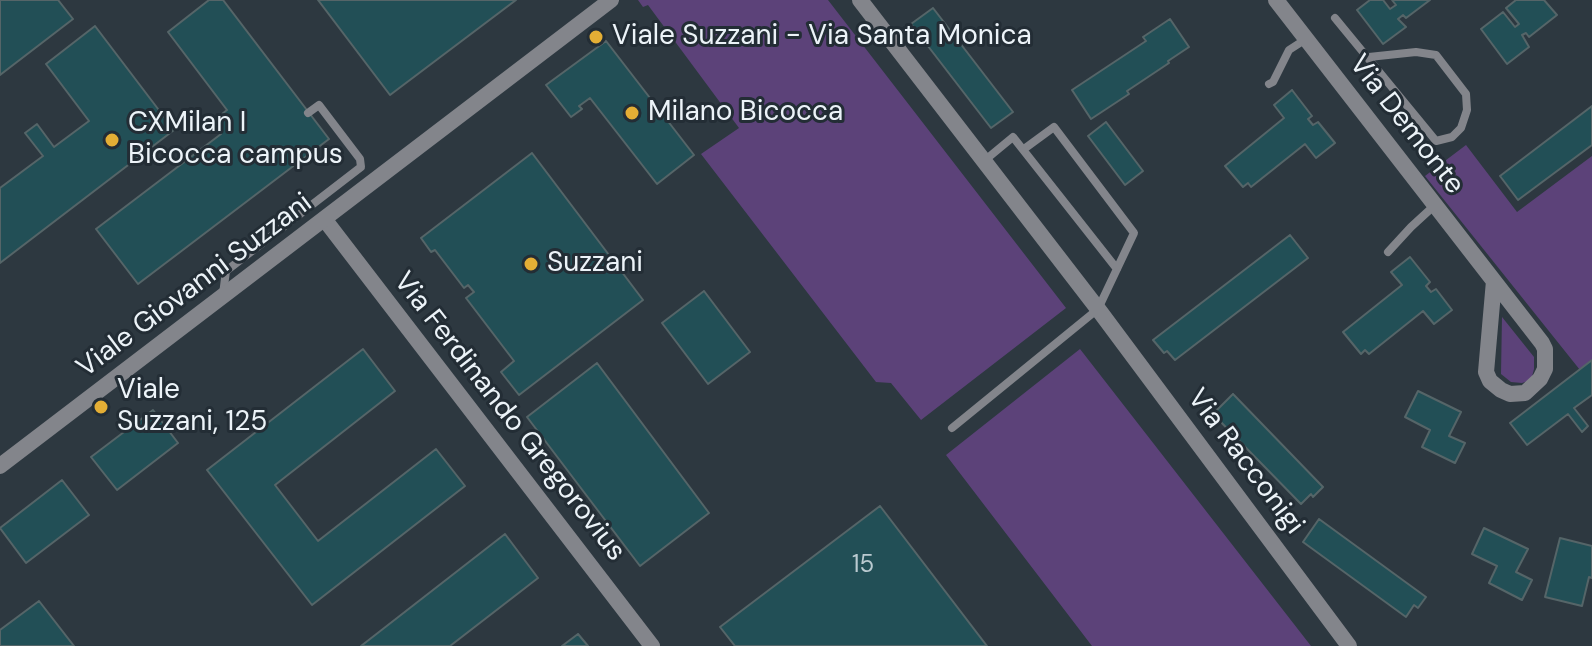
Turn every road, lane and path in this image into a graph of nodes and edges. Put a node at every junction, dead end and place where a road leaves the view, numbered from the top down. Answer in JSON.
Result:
{"nodes":[{"id":1,"x":611,"y":0,"type":"edge"},
{"id":2,"x":860,"y":0,"type":"edge"},
{"id":3,"x":1276,"y":0,"type":"edge"},
{"id":4,"x":1335,"y":18,"type":"dead end"},
{"id":5,"x":1306,"y":39,"type":"junction"},
{"id":6,"x":1369,"y":57,"type":"junction"},
{"id":7,"x":1269,"y":84,"type":"dead end"},
{"id":8,"x":308,"y":113,"type":"dead end"},
{"id":9,"x":1024,"y":149,"type":"junction"},
{"id":10,"x":984,"y":161,"type":"junction"},
{"id":11,"x":1435,"y":205,"type":"junction"},
{"id":12,"x":325,"y":220,"type":"junction"},
{"id":13,"x":1388,"y":252,"type":"dead end"},
{"id":14,"x":1117,"y":269,"type":"junction"},
{"id":15,"x":1494,"y":281,"type":"junction"},
{"id":16,"x":222,"y":298,"type":"junction"},
{"id":17,"x":1098,"y":309,"type":"junction"},
{"id":18,"x":952,"y":428,"type":"dead end"},
{"id":19,"x":0,"y":466,"type":"edge"},
{"id":20,"x":652,"y":646,"type":"edge"},
{"id":21,"x":1349,"y":646,"type":"edge"}],
"edges":[{"from":1,"to":12,"type":"street","name":"Viale Giovanni Suzzani"},
{"from":2,"to":10,"type":"street","name":"Via Racconigi"},
{"from":3,"to":5,"type":"street","name":"Via Demonte"},
{"from":4,"to":6,"type":"lane","name":"Via Demonte"},
{"from":5,"to":7,"type":"lane"},
{"from":5,"to":11,"type":"street","name":"Via Demonte"},
{"from":6,"to":6,"type":"lane","name":"Via Demonte"},
{"from":8,"to":16,"type":"lane"},
{"from":9,"to":10,"type":"lane"},
{"from":9,"to":14,"type":"lane"},
{"from":9,"to":14,"type":"lane"},
{"from":10,"to":17,"type":"street","name":"Via Racconigi"},
{"from":11,"to":13,"type":"lane"},
{"from":11,"to":15,"type":"street","name":"Via Demonte"},
{"from":12,"to":16,"type":"street","name":"Viale Giovanni Suzzani"},
{"from":12,"to":20,"type":"street","name":"Via Ferdinando Gregorovius"},
{"from":14,"to":17,"type":"lane"},
{"from":15,"to":15,"type":"street","name":"Via Demonte"},
{"from":16,"to":19,"type":"street","name":"Viale Giovanni Suzzani"},
{"from":17,"to":18,"type":"lane"},
{"from":17,"to":21,"type":"street","name":"Via Racconigi"}]}
